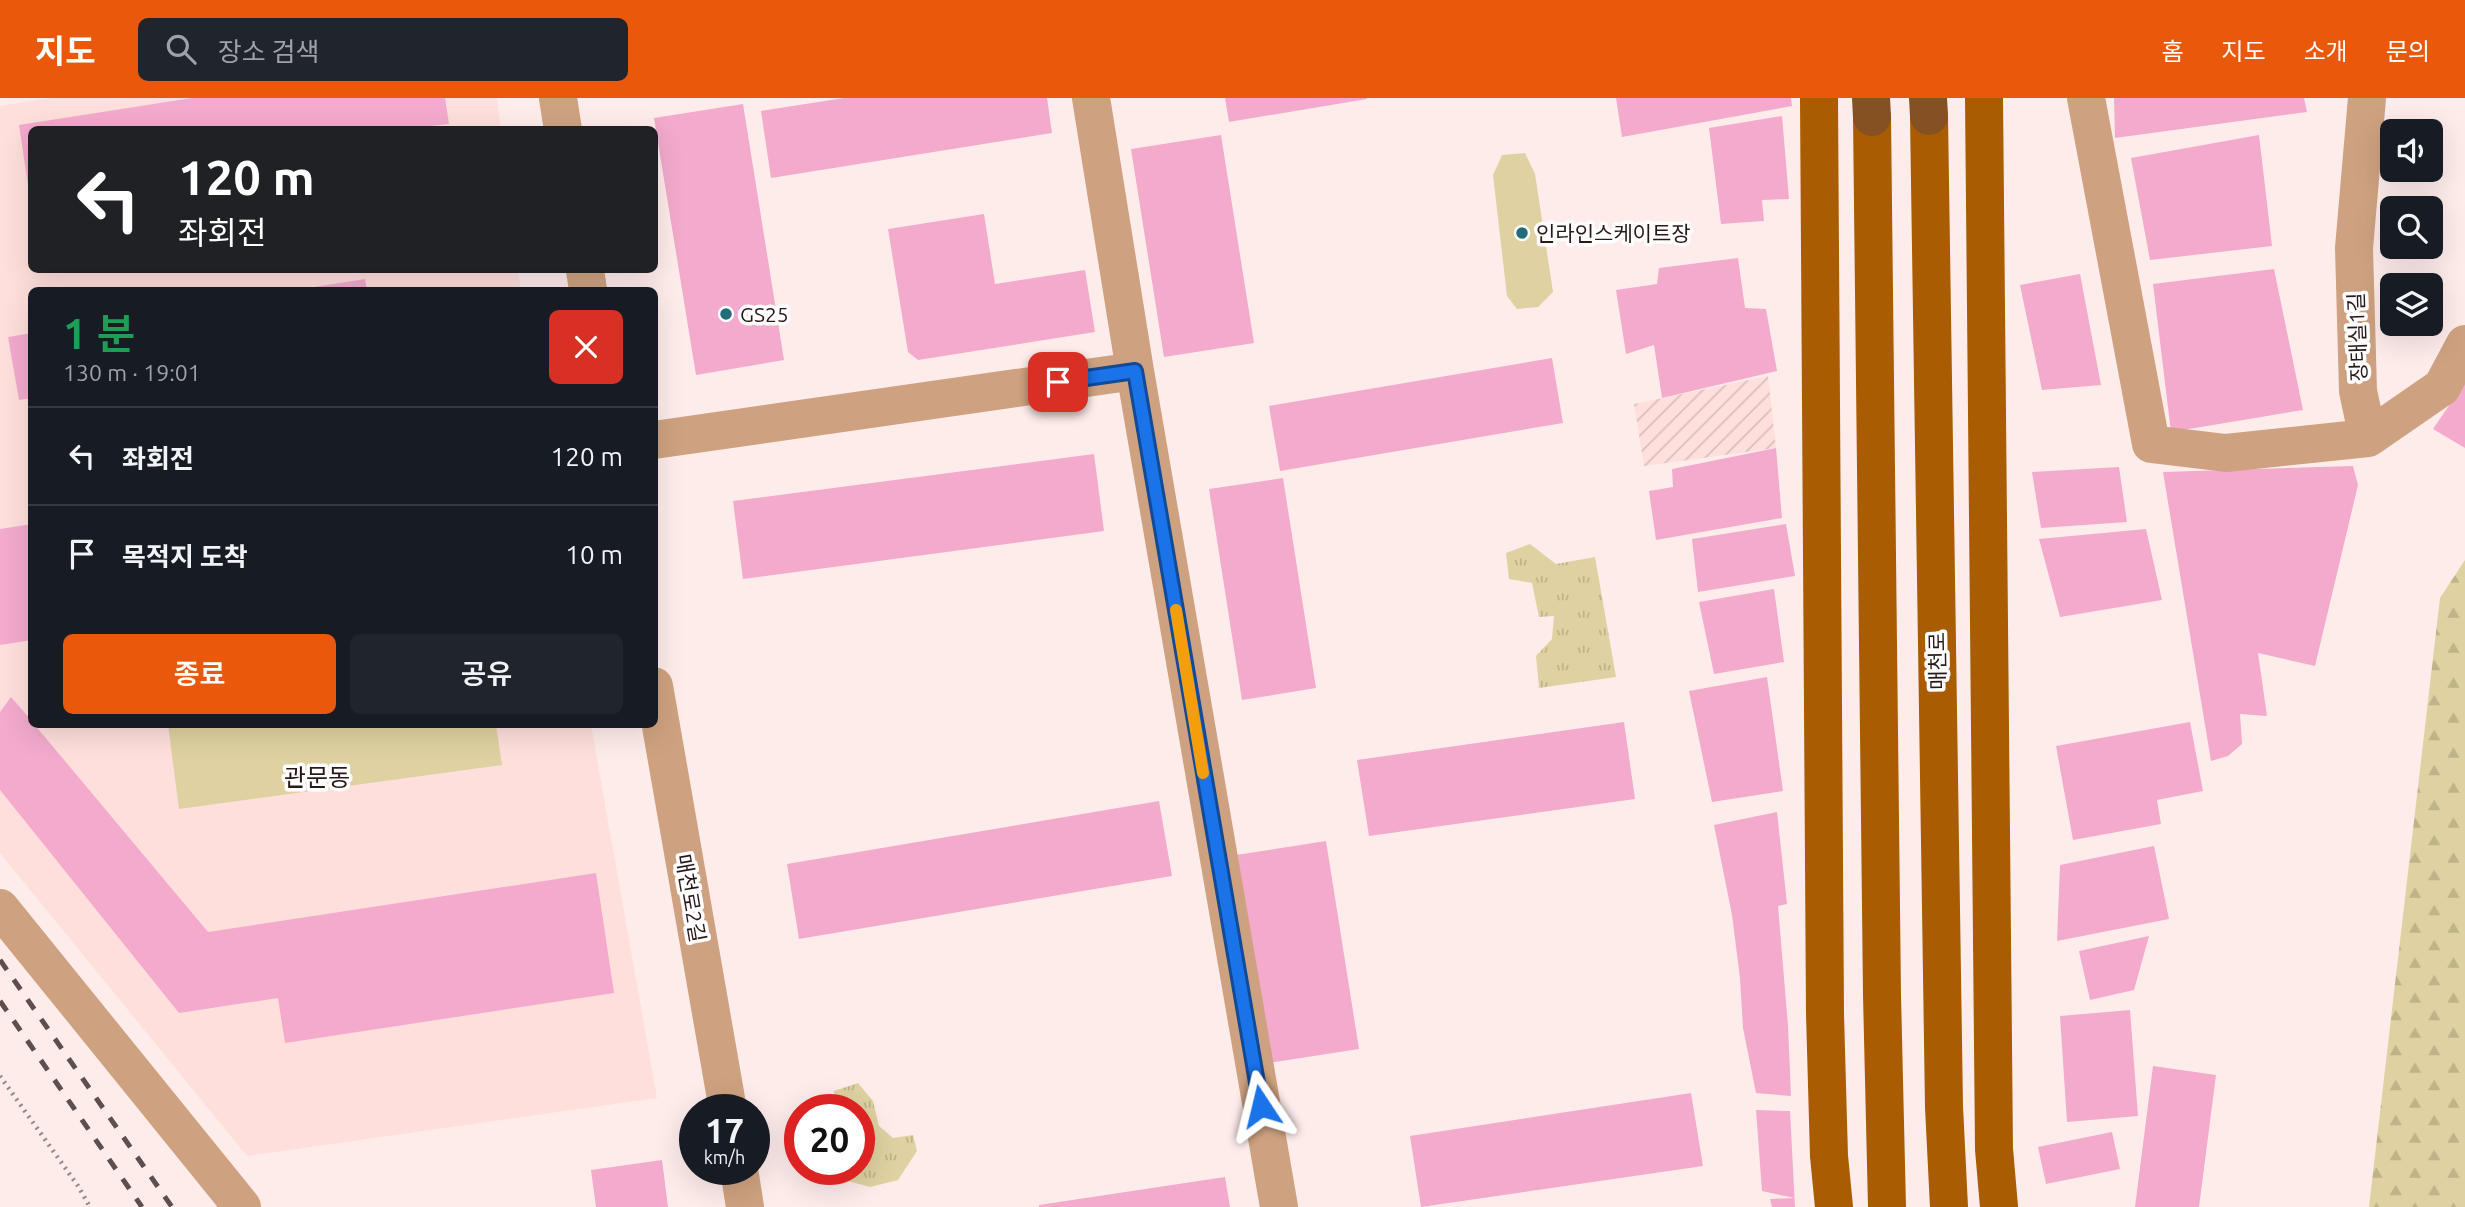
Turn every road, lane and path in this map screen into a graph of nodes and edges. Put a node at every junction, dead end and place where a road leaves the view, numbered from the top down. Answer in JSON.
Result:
{"nodes":[{"id":1,"x":558,"y":98,"type":"edge"},
{"id":2,"x":1091,"y":98,"type":"edge"},
{"id":3,"x":1819,"y":98,"type":"edge"},
{"id":4,"x":1984,"y":98,"type":"edge"},
{"id":5,"x":2087,"y":98,"type":"edge"},
{"id":6,"x":2367,"y":98,"type":"edge"},
{"id":7,"x":1871,"y":107,"type":"edge"},
{"id":8,"x":1928,"y":107,"type":"edge"},
{"id":9,"x":562,"y":126,"type":"edge"},
{"id":10,"x":2465,"y":344,"type":"edge"},
{"id":11,"x":1135,"y":371,"type":"junction"},
{"id":12,"x":2368,"y":438,"type":"junction"},
{"id":13,"x":658,"y":439,"type":"edge"},
{"id":14,"x":658,"y":708,"type":"edge"},
{"id":15,"x":0,"y":908,"type":"edge"},
{"id":16,"x":0,"y":1076,"type":"edge"},
{"id":17,"x":725,"y":1094,"type":"edge"},
{"id":18,"x":742,"y":1185,"type":"edge"},
{"id":19,"x":90,"y":1207,"type":"edge"},
{"id":20,"x":242,"y":1207,"type":"edge"},
{"id":21,"x":746,"y":1207,"type":"edge"},
{"id":22,"x":1279,"y":1207,"type":"edge"},
{"id":23,"x":1834,"y":1207,"type":"edge"},
{"id":24,"x":1887,"y":1207,"type":"edge"},
{"id":25,"x":1949,"y":1207,"type":"edge"},
{"id":26,"x":1998,"y":1207,"type":"edge"}],
"edges":[{"from":1,"to":9,"type":"street"},
{"from":2,"to":11,"type":"street"},
{"from":3,"to":23,"type":"main road"},
{"from":4,"to":26,"type":"main road"},
{"from":5,"to":12,"type":"street"},
{"from":6,"to":12,"type":"street","name":"장태실1길"},
{"from":7,"to":24,"type":"main road"},
{"from":8,"to":25,"type":"main road","name":"매천로"},
{"from":10,"to":12,"type":"street"},
{"from":11,"to":13,"type":"street"},
{"from":11,"to":22,"type":"street"},
{"from":14,"to":17,"type":"street","name":"매천로2길"},
{"from":15,"to":20,"type":"street"},
{"from":16,"to":19,"type":"path"},
{"from":18,"to":21,"type":"street"}]}
